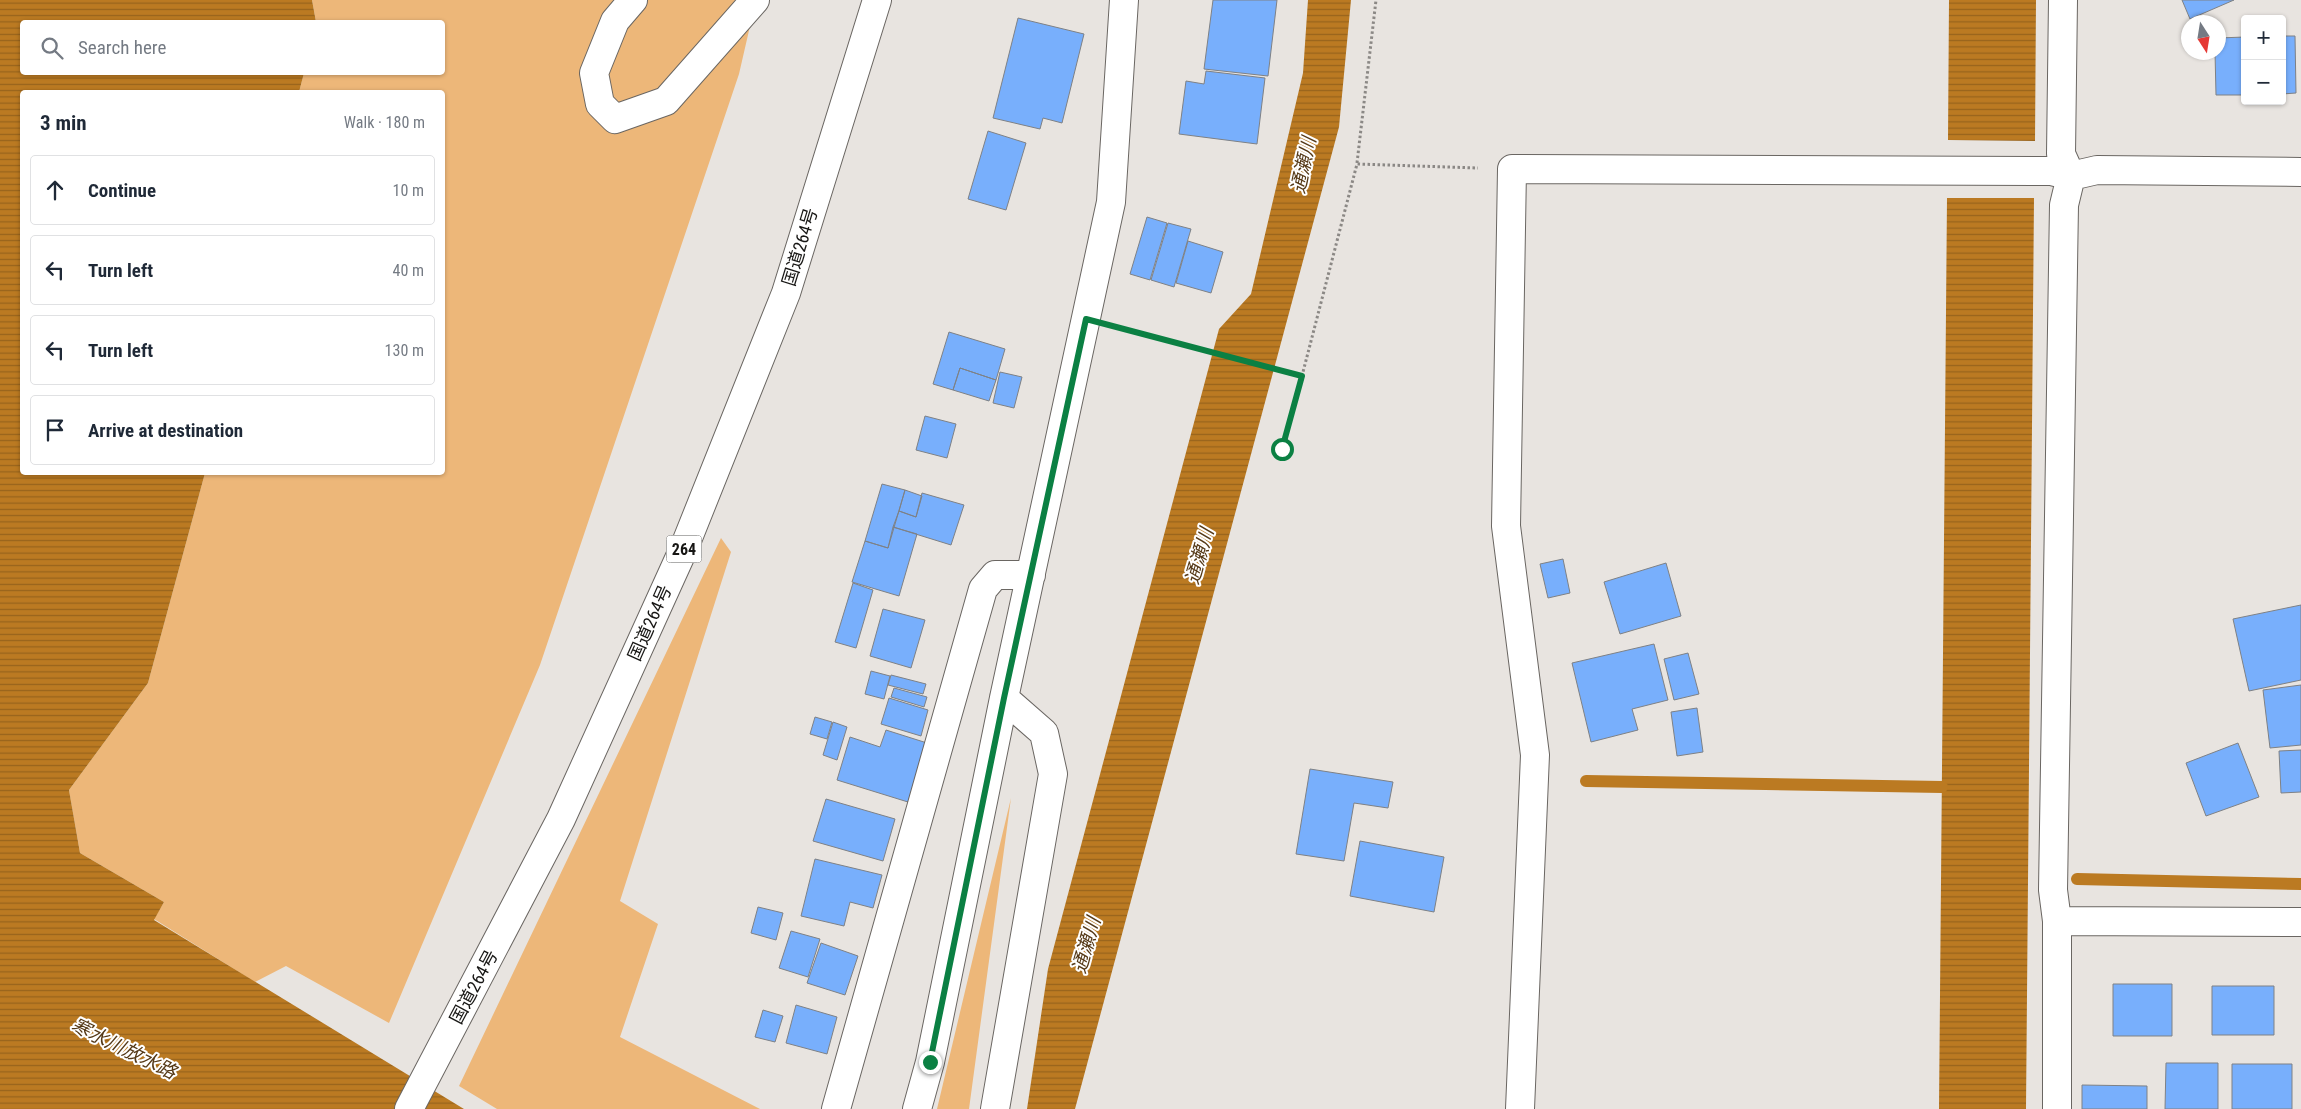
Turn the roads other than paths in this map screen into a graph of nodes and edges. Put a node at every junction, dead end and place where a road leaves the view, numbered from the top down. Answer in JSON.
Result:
{"nodes":[{"id":1,"x":633,"y":0,"type":"edge"},
{"id":2,"x":755,"y":0,"type":"edge"},
{"id":3,"x":877,"y":0,"type":"edge"},
{"id":4,"x":1124,"y":0,"type":"edge"},
{"id":5,"x":2064,"y":0,"type":"edge"},
{"id":6,"x":614,"y":10,"type":"edge"},
{"id":7,"x":2301,"y":172,"type":"edge"},
{"id":8,"x":2071,"y":176,"type":"junction"},
{"id":9,"x":1031,"y":575,"type":"junction"},
{"id":10,"x":1004,"y":698,"type":"junction"},
{"id":11,"x":2057,"y":921,"type":"junction"},
{"id":12,"x":2301,"y":922,"type":"edge"},
{"id":13,"x":409,"y":1109,"type":"edge"},
{"id":14,"x":836,"y":1109,"type":"edge"},
{"id":15,"x":917,"y":1109,"type":"edge"},
{"id":16,"x":994,"y":1109,"type":"edge"},
{"id":17,"x":1520,"y":1109,"type":"edge"},
{"id":18,"x":2057,"y":1109,"type":"edge"}],
"edges":[{"from":1,"to":6,"type":"main road"},
{"from":2,"to":6,"type":"main road"},
{"from":3,"to":13,"type":"main road","name":"国道264号","number":"264"},
{"from":4,"to":9,"type":"main road"},
{"from":5,"to":8,"type":"main road"},
{"from":7,"to":8,"type":"main road"},
{"from":8,"to":11,"type":"main road"},
{"from":8,"to":17,"type":"main road"},
{"from":9,"to":10,"type":"main road"},
{"from":9,"to":14,"type":"main road"},
{"from":10,"to":15,"type":"main road"},
{"from":10,"to":16,"type":"main road"},
{"from":11,"to":12,"type":"main road"},
{"from":11,"to":18,"type":"main road"}]}
